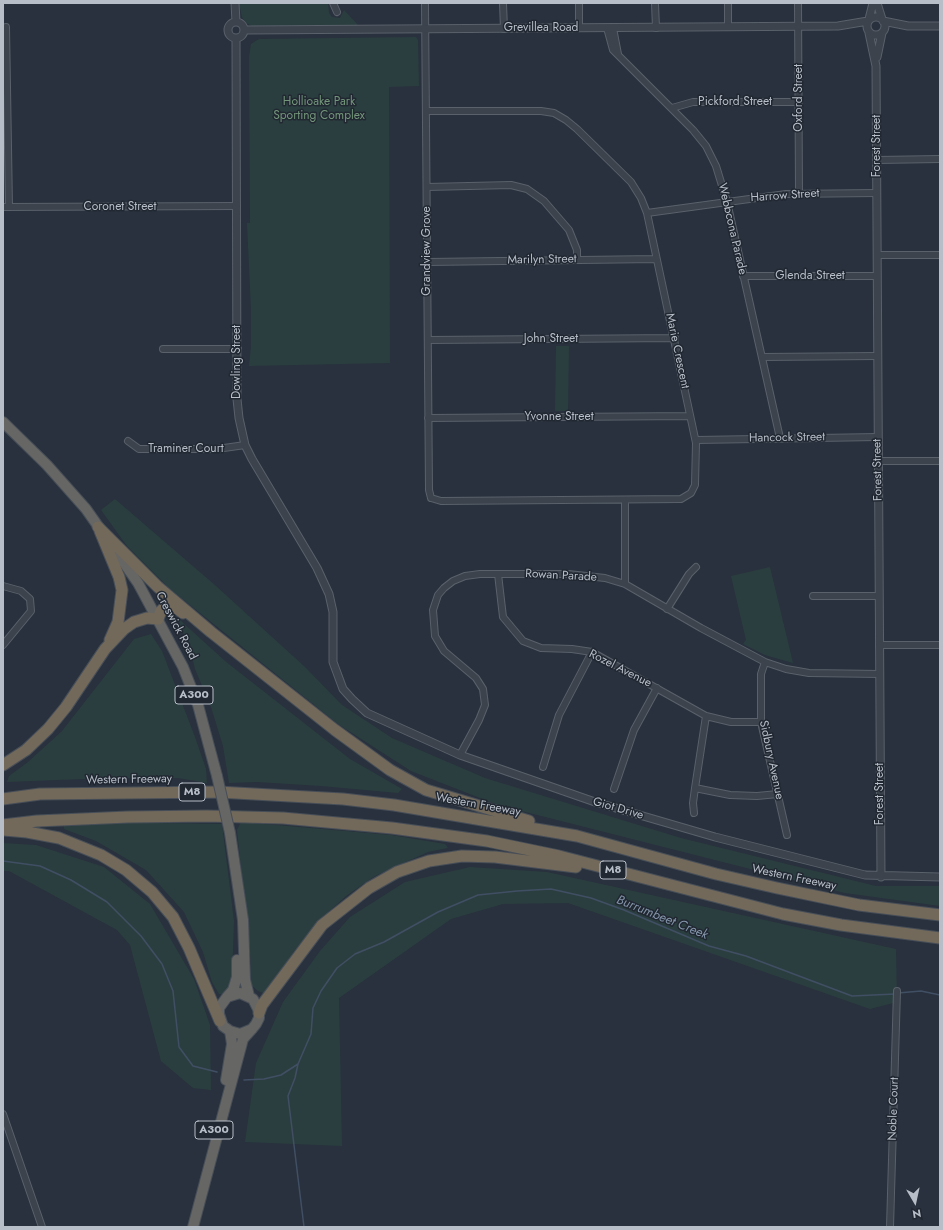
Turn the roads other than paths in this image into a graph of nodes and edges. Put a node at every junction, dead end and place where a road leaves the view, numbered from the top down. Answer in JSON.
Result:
{"nodes":[{"id":1,"x":235,"y":3,"type":"edge"},
{"id":2,"x":333,"y":3,"type":"edge"},
{"id":3,"x":425,"y":3,"type":"edge"},
{"id":4,"x":503,"y":3,"type":"edge"},
{"id":5,"x":579,"y":3,"type":"edge"},
{"id":6,"x":655,"y":3,"type":"edge"},
{"id":7,"x":728,"y":3,"type":"edge"},
{"id":8,"x":798,"y":3,"type":"edge"},
{"id":9,"x":873,"y":3,"type":"edge"},
{"id":10,"x":877,"y":3,"type":"edge"},
{"id":11,"x":336,"y":12,"type":"dead end"},
{"id":12,"x":868,"y":20,"type":"junction"},
{"id":13,"x":883,"y":20,"type":"junction"},
{"id":14,"x":236,"y":22,"type":"junction"},
{"id":15,"x":838,"y":26,"type":"junction"},
{"id":16,"x":908,"y":26,"type":"junction"},
{"id":17,"x":940,"y":26,"type":"edge"},
{"id":18,"x":6,"y":27,"type":"dead end"},
{"id":19,"x":728,"y":27,"type":"junction"},
{"id":20,"x":798,"y":27,"type":"junction"},
{"id":21,"x":504,"y":28,"type":"junction"},
{"id":22,"x":579,"y":28,"type":"junction"},
{"id":23,"x":610,"y":28,"type":"junction"},
{"id":24,"x":656,"y":28,"type":"junction"},
{"id":25,"x":426,"y":29,"type":"junction"},
{"id":26,"x":245,"y":30,"type":"junction"},
{"id":27,"x":869,"y":32,"type":"junction"},
{"id":28,"x":883,"y":32,"type":"junction"},
{"id":29,"x":236,"y":39,"type":"junction"},
{"id":30,"x":5,"y":64,"type":"edge"},
{"id":31,"x":876,"y":64,"type":"junction"},
{"id":32,"x":798,"y":102,"type":"junction"},
{"id":33,"x":672,"y":108,"type":"junction"},
{"id":34,"x":427,"y":111,"type":"junction"},
{"id":35,"x":940,"y":159,"type":"edge"},
{"id":36,"x":877,"y":160,"type":"junction"},
{"id":37,"x":427,"y":187,"type":"junction"},
{"id":38,"x":877,"y":193,"type":"junction"},
{"id":39,"x":799,"y":194,"type":"junction"},
{"id":40,"x":727,"y":202,"type":"junction"},
{"id":41,"x":236,"y":206,"type":"junction"},
{"id":42,"x":6,"y":207,"type":"edge"},
{"id":43,"x":647,"y":213,"type":"junction"},
{"id":44,"x":877,"y":255,"type":"junction"},
{"id":45,"x":940,"y":256,"type":"edge"},
{"id":46,"x":656,"y":259,"type":"junction"},
{"id":47,"x":577,"y":260,"type":"junction"},
{"id":48,"x":428,"y":262,"type":"junction"},
{"id":49,"x":743,"y":276,"type":"junction"},
{"id":50,"x":877,"y":276,"type":"junction"},
{"id":51,"x":675,"y":338,"type":"junction"},
{"id":52,"x":428,"y":340,"type":"junction"},
{"id":53,"x":163,"y":349,"type":"dead end"},
{"id":54,"x":238,"y":349,"type":"junction"},
{"id":55,"x":877,"y":356,"type":"junction"},
{"id":56,"x":762,"y":357,"type":"junction"},
{"id":57,"x":690,"y":416,"type":"junction"},
{"id":58,"x":428,"y":418,"type":"junction"},
{"id":59,"x":3,"y":422,"type":"edge"},
{"id":60,"x":878,"y":437,"type":"junction"},
{"id":61,"x":780,"y":438,"type":"junction"},
{"id":62,"x":696,"y":440,"type":"junction"},
{"id":63,"x":128,"y":441,"type":"dead end"},
{"id":64,"x":245,"y":445,"type":"junction"},
{"id":65,"x":878,"y":461,"type":"junction"},
{"id":66,"x":940,"y":461,"type":"edge"},
{"id":67,"x":431,"y":498,"type":"junction"},
{"id":68,"x":625,"y":500,"type":"junction"},
{"id":69,"x":426,"y":503,"type":"dead end"},
{"id":70,"x":98,"y":527,"type":"junction"},
{"id":71,"x":696,"y":567,"type":"dead end"},
{"id":72,"x":498,"y":574,"type":"junction"},
{"id":73,"x":625,"y":584,"type":"junction"},
{"id":74,"x":3,"y":586,"type":"edge"},
{"id":75,"x":812,"y":596,"type":"dead end"},
{"id":76,"x":879,"y":596,"type":"junction"},
{"id":77,"x":666,"y":609,"type":"junction"},
{"id":78,"x":158,"y":619,"type":"junction"},
{"id":79,"x":211,"y":632,"type":"junction"},
{"id":80,"x":3,"y":645,"type":"edge"},
{"id":81,"x":879,"y":645,"type":"junction"},
{"id":82,"x":940,"y":645,"type":"edge"},
{"id":83,"x":105,"y":649,"type":"junction"},
{"id":84,"x":592,"y":652,"type":"junction"},
{"id":85,"x":333,"y":662,"type":"joint"},
{"id":86,"x":766,"y":662,"type":"junction"},
{"id":87,"x":880,"y":674,"type":"junction"},
{"id":88,"x":657,"y":688,"type":"junction"},
{"id":89,"x":706,"y":716,"type":"junction"},
{"id":90,"x":761,"y":722,"type":"junction"},
{"id":91,"x":460,"y":755,"type":"junction"},
{"id":92,"x":3,"y":765,"type":"edge"},
{"id":93,"x":542,"y":767,"type":"dead end"},
{"id":94,"x":696,"y":788,"type":"junction"},
{"id":95,"x":614,"y":790,"type":"dead end"},
{"id":96,"x":778,"y":794,"type":"junction"},
{"id":97,"x":3,"y":799,"type":"edge"},
{"id":98,"x":694,"y":813,"type":"dead end"},
{"id":99,"x":3,"y":825,"type":"edge"},
{"id":100,"x":3,"y":830,"type":"edge"},
{"id":101,"x":787,"y":835,"type":"dead end"},
{"id":102,"x":577,"y":836,"type":"junction"},
{"id":103,"x":630,"y":874,"type":"junction"},
{"id":104,"x":881,"y":877,"type":"junction"},
{"id":105,"x":940,"y":877,"type":"edge"},
{"id":106,"x":238,"y":886,"type":"junction"},
{"id":107,"x":940,"y":915,"type":"edge"},
{"id":108,"x":940,"y":938,"type":"edge"},
{"id":109,"x":897,"y":991,"type":"dead end"},
{"id":110,"x":249,"y":996,"type":"junction"},
{"id":111,"x":227,"y":997,"type":"junction"},
{"id":112,"x":259,"y":1013,"type":"junction"},
{"id":113,"x":220,"y":1021,"type":"junction"},
{"id":114,"x":252,"y":1029,"type":"junction"},
{"id":115,"x":230,"y":1031,"type":"junction"},
{"id":116,"x":3,"y":1114,"type":"edge"},
{"id":117,"x":42,"y":1227,"type":"edge"},
{"id":118,"x":188,"y":1227,"type":"edge"},
{"id":119,"x":193,"y":1227,"type":"edge"},
{"id":120,"x":890,"y":1227,"type":"edge"}],
"edges":[{"from":1,"to":14,"type":"street"},
{"from":2,"to":11,"type":"street"},
{"from":3,"to":25,"type":"street","name":"Grandview Grove"},
{"from":4,"to":21,"type":"street"},
{"from":5,"to":22,"type":"street"},
{"from":6,"to":24,"type":"street"},
{"from":7,"to":19,"type":"street"},
{"from":8,"to":20,"type":"street","name":"Oxford Street"},
{"from":9,"to":12,"type":"street"},
{"from":10,"to":13,"type":"street"},
{"from":12,"to":13,"type":"street","name":"Grevillea Road"},
{"from":12,"to":15,"type":"street","name":"Grevillea Road"},
{"from":12,"to":27,"type":"street"},
{"from":13,"to":16,"type":"street","name":"Grevillea Road"},
{"from":13,"to":28,"type":"street"},
{"from":14,"to":26,"type":"street"},
{"from":14,"to":29,"type":"street"},
{"from":15,"to":20,"type":"street","name":"Grevillea Road"},
{"from":15,"to":27,"type":"street","name":"Grevillea Road"},
{"from":16,"to":17,"type":"street","name":"Grevillea Road"},
{"from":16,"to":28,"type":"street","name":"Grevillea Road"},
{"from":18,"to":30,"type":"street"},
{"from":19,"to":20,"type":"street","name":"Grevillea Road"},
{"from":19,"to":24,"type":"street","name":"Grevillea Road"},
{"from":20,"to":32,"type":"street","name":"Oxford Street"},
{"from":21,"to":22,"type":"street","name":"Grevillea Road"},
{"from":21,"to":25,"type":"street","name":"Grevillea Road"},
{"from":22,"to":23,"type":"street","name":"Grevillea Road"},
{"from":23,"to":24,"type":"street","name":"Grevillea Road"},
{"from":23,"to":33,"type":"street","name":"Webbcona Parade"},
{"from":25,"to":26,"type":"street","name":"Grevillea Road"},
{"from":25,"to":34,"type":"street","name":"Grandview Grove"},
{"from":26,"to":29,"type":"street"},
{"from":27,"to":28,"type":"street","name":"Grevillea Road"},
{"from":27,"to":31,"type":"street"},
{"from":28,"to":31,"type":"street"},
{"from":29,"to":41,"type":"street","name":"Dowling Street"},
{"from":30,"to":42,"type":"street"},
{"from":31,"to":36,"type":"street","name":"Forest Street"},
{"from":32,"to":33,"type":"street","name":"Pickford Street"},
{"from":32,"to":39,"type":"street","name":"Oxford Street"},
{"from":33,"to":40,"type":"street","name":"Webbcona Parade"},
{"from":34,"to":37,"type":"street","name":"Grandview Grove"},
{"from":34,"to":43,"type":"street","name":"Marie Crescent"},
{"from":35,"to":36,"type":"street"},
{"from":36,"to":38,"type":"street","name":"Forest Street"},
{"from":37,"to":47,"type":"street"},
{"from":37,"to":48,"type":"street","name":"Grandview Grove"},
{"from":38,"to":39,"type":"street","name":"Harrow Street"},
{"from":38,"to":44,"type":"street","name":"Forest Street"},
{"from":39,"to":40,"type":"street","name":"Harrow Street"},
{"from":40,"to":43,"type":"street","name":"Harrow Street"},
{"from":40,"to":49,"type":"street","name":"Webbcona Parade"},
{"from":41,"to":42,"type":"street","name":"Coronet Street"},
{"from":41,"to":54,"type":"street","name":"Dowling Street"},
{"from":43,"to":46,"type":"street","name":"Marie Crescent"},
{"from":44,"to":45,"type":"street"},
{"from":44,"to":50,"type":"street","name":"Forest Street"},
{"from":46,"to":47,"type":"street","name":"Marilyn Street"},
{"from":46,"to":51,"type":"street","name":"Marie Crescent"},
{"from":47,"to":48,"type":"street","name":"Marilyn Street"},
{"from":48,"to":52,"type":"street","name":"Grandview Grove"},
{"from":49,"to":50,"type":"street","name":"Glenda Street"},
{"from":49,"to":56,"type":"street","name":"Webbcona Parade"},
{"from":50,"to":55,"type":"street","name":"Forest Street"},
{"from":51,"to":52,"type":"street","name":"John Street"},
{"from":51,"to":57,"type":"street","name":"Marie Crescent"},
{"from":52,"to":58,"type":"street","name":"Grandview Grove"},
{"from":53,"to":54,"type":"street"},
{"from":54,"to":64,"type":"street","name":"Dowling Street"},
{"from":55,"to":56,"type":"street"},
{"from":55,"to":60,"type":"street","name":"Forest Street"},
{"from":56,"to":61,"type":"street","name":"Webbcona Parade"},
{"from":57,"to":58,"type":"street","name":"Yvonne Street"},
{"from":57,"to":62,"type":"street","name":"Marie Crescent"},
{"from":58,"to":67,"type":"street","name":"Grandview Grove"},
{"from":59,"to":70,"type":"highway","name":"Creswick Road","number":"A300"},
{"from":60,"to":61,"type":"street","name":"Hancock Street"},
{"from":60,"to":65,"type":"street","name":"Forest Street"},
{"from":61,"to":62,"type":"street","name":"Hancock Street"},
{"from":62,"to":68,"type":"street","name":"Marie Crescent"},
{"from":63,"to":64,"type":"street","name":"Traminer Court"},
{"from":64,"to":85,"type":"street","name":"Dowling Street"},
{"from":65,"to":66,"type":"street"},
{"from":65,"to":76,"type":"street","name":"Forest Street"},
{"from":67,"to":68,"type":"street","name":"Marie Crescent"},
{"from":67,"to":69,"type":"street"},
{"from":68,"to":73,"type":"street"},
{"from":70,"to":78,"type":"highway","name":"Creswick Road","number":"A300"},
{"from":70,"to":79,"type":"highway"},
{"from":70,"to":83,"type":"highway"},
{"from":71,"to":77,"type":"street"},
{"from":72,"to":73,"type":"street","name":"Rowan Parade"},
{"from":72,"to":84,"type":"street","name":"Rozel Avenue"},
{"from":72,"to":91,"type":"street","name":"Rowan Parade"},
{"from":73,"to":77,"type":"street","name":"Rowan Parade"},
{"from":74,"to":80,"type":"street"},
{"from":75,"to":76,"type":"street"},
{"from":76,"to":81,"type":"street","name":"Forest Street"},
{"from":77,"to":86,"type":"street","name":"Rowan Parade"},
{"from":78,"to":79,"type":"highway"},
{"from":78,"to":83,"type":"highway"},
{"from":78,"to":106,"type":"highway","name":"Creswick Road","number":"A300","bridge":true},
{"from":79,"to":102,"type":"highway"},
{"from":81,"to":82,"type":"street"},
{"from":81,"to":87,"type":"street","name":"Forest Street"},
{"from":83,"to":92,"type":"highway"},
{"from":84,"to":88,"type":"street","name":"Rozel Avenue"},
{"from":84,"to":93,"type":"street"},
{"from":85,"to":91,"type":"street","name":"Giot Drive"},
{"from":86,"to":87,"type":"street","name":"Rowan Parade"},
{"from":86,"to":90,"type":"street","name":"Sidbury Avenue"},
{"from":87,"to":104,"type":"street","name":"Forest Street"},
{"from":88,"to":89,"type":"street","name":"Rozel Avenue"},
{"from":88,"to":95,"type":"street"},
{"from":89,"to":90,"type":"street","name":"Rozel Avenue"},
{"from":89,"to":94,"type":"street"},
{"from":90,"to":96,"type":"street","name":"Sidbury Avenue"},
{"from":91,"to":104,"type":"street","name":"Giot Drive"},
{"from":94,"to":96,"type":"street"},
{"from":94,"to":98,"type":"street"},
{"from":96,"to":101,"type":"street","name":"Sidbury Avenue"},
{"from":97,"to":102,"type":"highway","name":"Western Freeway","number":"M8"},
{"from":99,"to":103,"type":"highway","number":"M8"},
{"from":100,"to":113,"type":"highway"},
{"from":102,"to":107,"type":"highway","name":"Western Freeway","number":"M8"},
{"from":103,"to":108,"type":"highway","number":"M8"},
{"from":103,"to":112,"type":"highway"},
{"from":104,"to":105,"type":"street","name":"Giot Drive"},
{"from":106,"to":110,"type":"highway","name":"Creswick Road","number":"A300"},
{"from":106,"to":111,"type":"highway","name":"Creswick Road","number":"A300"},
{"from":109,"to":120,"type":"street","name":"Noble Court"},
{"from":110,"to":111,"type":"highway"},
{"from":110,"to":112,"type":"highway","number":"A300"},
{"from":111,"to":113,"type":"highway","number":"A300"},
{"from":112,"to":114,"type":"highway","number":"A300"},
{"from":113,"to":115,"type":"highway"},
{"from":114,"to":115,"type":"highway"},
{"from":114,"to":119,"type":"highway","number":"A300"},
{"from":115,"to":118,"type":"highway","number":"A300"},
{"from":116,"to":117,"type":"street"}]}
